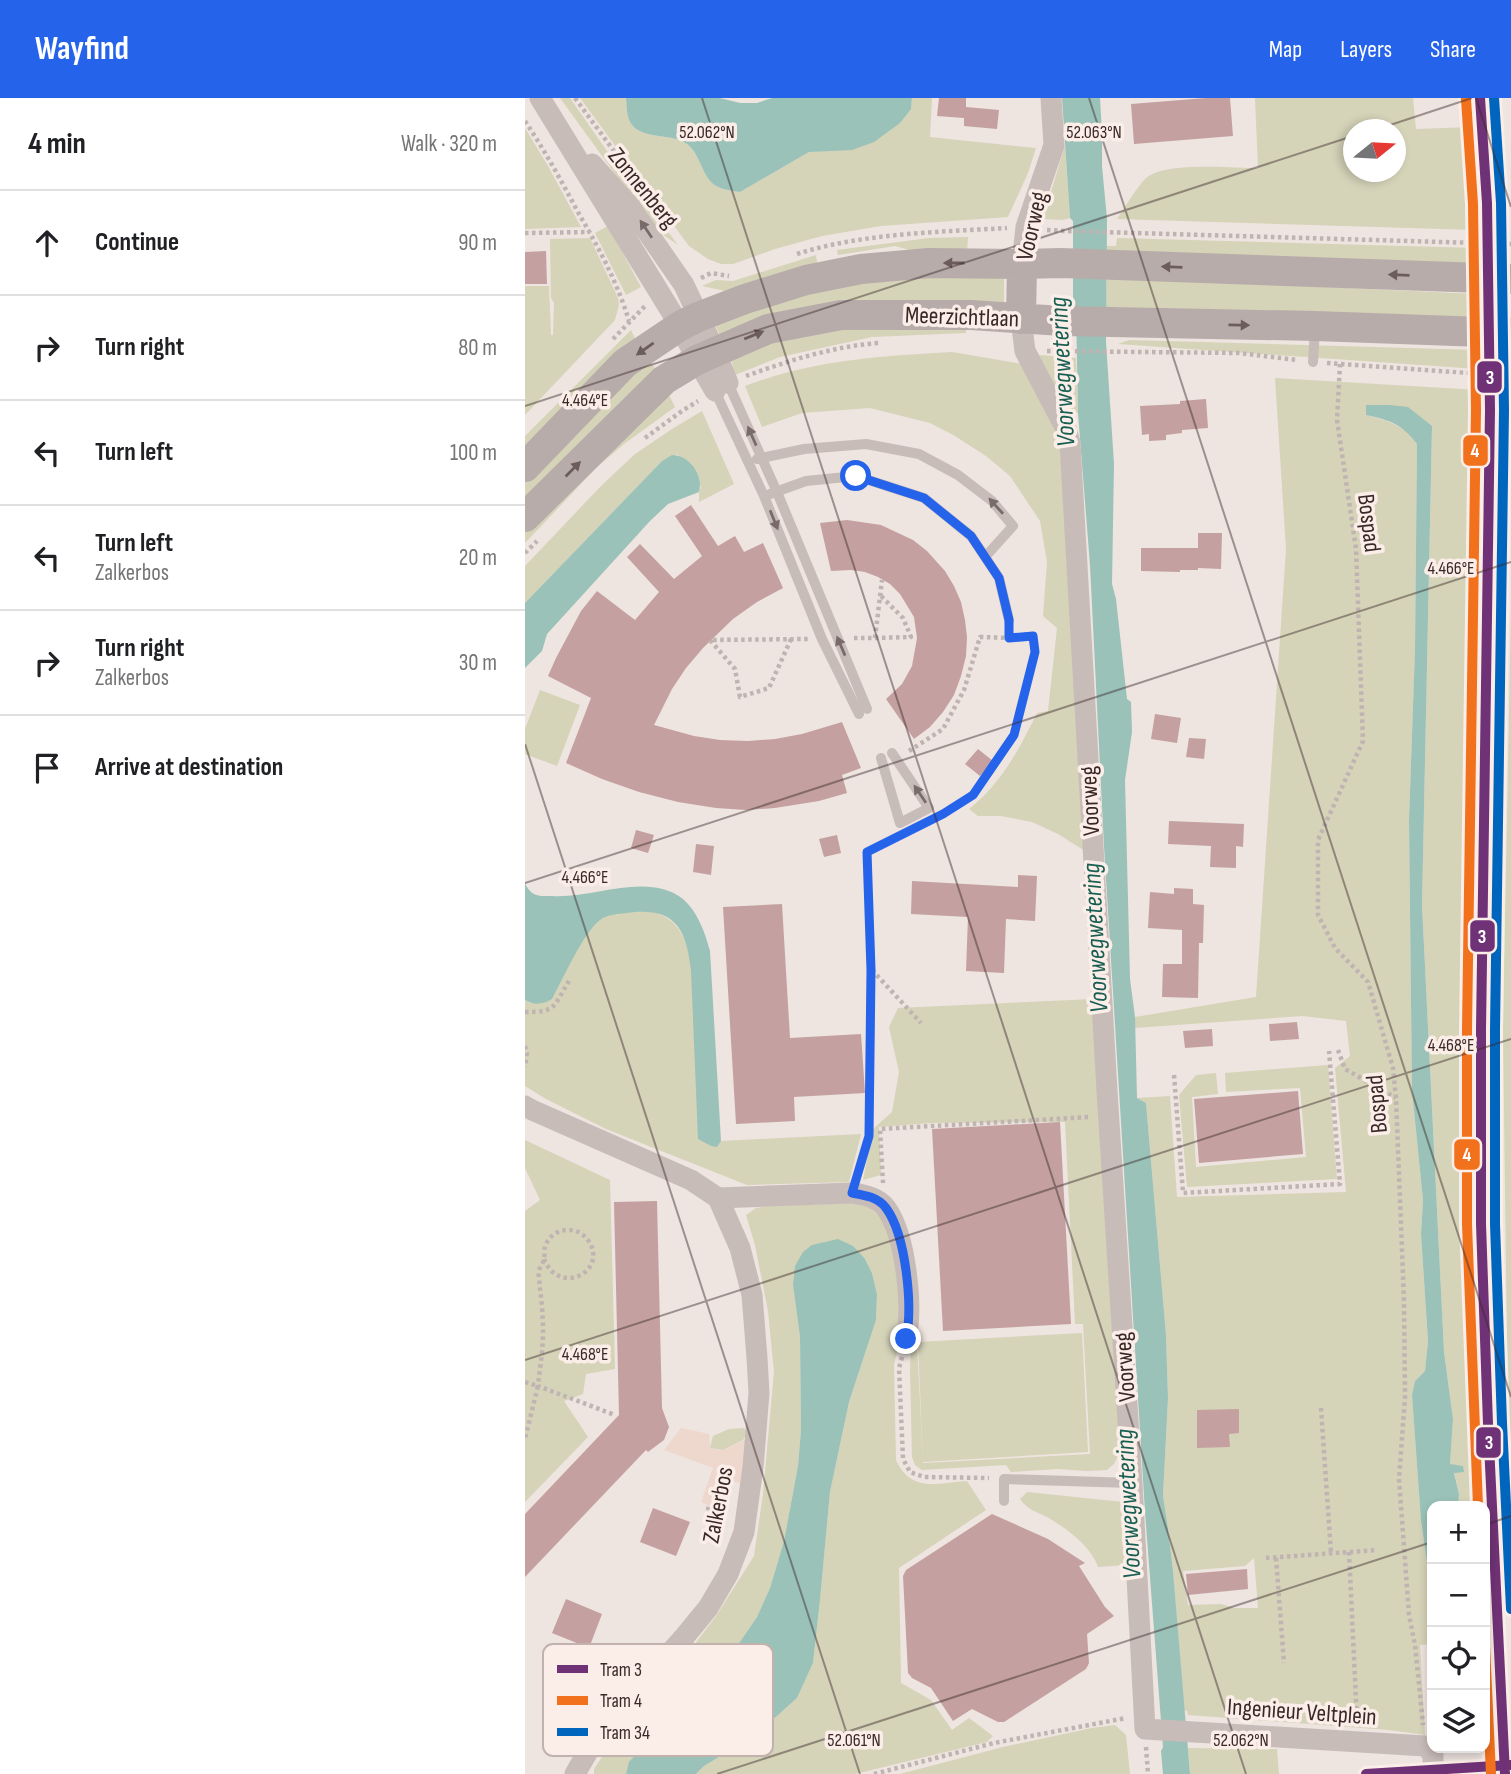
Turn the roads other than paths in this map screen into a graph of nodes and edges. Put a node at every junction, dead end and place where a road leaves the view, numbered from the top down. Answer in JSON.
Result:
{"nodes":[{"id":1,"x":540,"y":98,"type":"edge"},
{"id":2,"x":1051,"y":98,"type":"edge"},
{"id":3,"x":557,"y":126,"type":"junction"},
{"id":4,"x":1022,"y":264,"type":"junction"},
{"id":5,"x":1511,"y":279,"type":"edge"},
{"id":6,"x":1021,"y":319,"type":"junction"},
{"id":7,"x":689,"y":321,"type":"junction"},
{"id":8,"x":1315,"y":326,"type":"junction"},
{"id":9,"x":1511,"y":334,"type":"edge"},
{"id":10,"x":706,"y":355,"type":"junction"},
{"id":11,"x":1313,"y":362,"type":"dead end"},
{"id":12,"x":722,"y":387,"type":"junction"},
{"id":13,"x":761,"y":457,"type":"junction"},
{"id":14,"x":749,"y":463,"type":"junction"},
{"id":15,"x":525,"y":467,"type":"edge"},
{"id":16,"x":777,"y":492,"type":"junction"},
{"id":17,"x":764,"y":496,"type":"junction"},
{"id":18,"x":525,"y":517,"type":"edge"},
{"id":19,"x":985,"y":557,"type":"junction"},
{"id":20,"x":1009,"y":620,"type":"road end"},
{"id":21,"x":894,"y":756,"type":"road end"},
{"id":22,"x":881,"y":758,"type":"dead end"},
{"id":23,"x":525,"y":1106,"type":"edge"},
{"id":24,"x":718,"y":1198,"type":"junction"},
{"id":25,"x":906,"y":1339,"type":"road end"},
{"id":26,"x":1132,"y":1483,"type":"junction"},
{"id":27,"x":1003,"y":1501,"type":"dead end"},
{"id":28,"x":678,"y":1644,"type":"edge"},
{"id":29,"x":1148,"y":1725,"type":"joint"},
{"id":30,"x":584,"y":1756,"type":"edge"},
{"id":31,"x":575,"y":1774,"type":"edge"},
{"id":32,"x":1433,"y":1774,"type":"edge"}],
"edges":[{"from":1,"to":3,"type":"street","name":"Zonnenberg"},
{"from":2,"to":4,"type":"street","name":"Voorweg"},
{"from":3,"to":7,"type":"street","name":"Zonnenberg"},
{"from":7,"to":3,"type":"street","name":"Zonnenberg","one_way":true},
{"from":5,"to":4,"type":"street","name":"Meerzichtlaan","one_way":true},
{"from":4,"to":6,"type":"street","name":"Voorweg"},
{"from":4,"to":7,"type":"street","name":"Meerzichtlaan","one_way":true},
{"from":6,"to":8,"type":"street","name":"Meerzichtlaan","one_way":true},
{"from":10,"to":6,"type":"street","name":"Meerzichtlaan","one_way":true},
{"from":6,"to":26,"type":"street","name":"Voorweg"},
{"from":7,"to":10,"type":"street"},
{"from":7,"to":15,"type":"street","name":"Meerzichtlaan","one_way":true},
{"from":8,"to":9,"type":"street","name":"Meerzichtlaan"},
{"from":8,"to":11,"type":"lane"},
{"from":10,"to":12,"type":"street"},
{"from":18,"to":10,"type":"street","name":"Meerzichtlaan","one_way":true},
{"from":13,"to":12,"type":"lane","one_way":true},
{"from":12,"to":14,"type":"lane"},
{"from":13,"to":14,"type":"lane"},
{"from":13,"to":16,"type":"lane"},
{"from":19,"to":13,"type":"lane","one_way":true},
{"from":14,"to":17,"type":"lane"},
{"from":16,"to":17,"type":"lane"},
{"from":17,"to":16,"type":"lane","one_way":true},
{"from":16,"to":19,"type":"lane"},
{"from":19,"to":20,"type":"lane"},
{"from":22,"to":21,"type":"lane","one_way":true},
{"from":23,"to":24,"type":"street"},
{"from":24,"to":25,"type":"street"},
{"from":24,"to":28,"type":"street","name":"Zalkerbos"},
{"from":26,"to":27,"type":"lane"},
{"from":26,"to":29,"type":"street","name":"Voorweg"},
{"from":29,"to":32,"type":"street","name":"Ingenieur Veltplein"},
{"from":30,"to":31,"type":"street","name":"Zalkerbos"}]}
